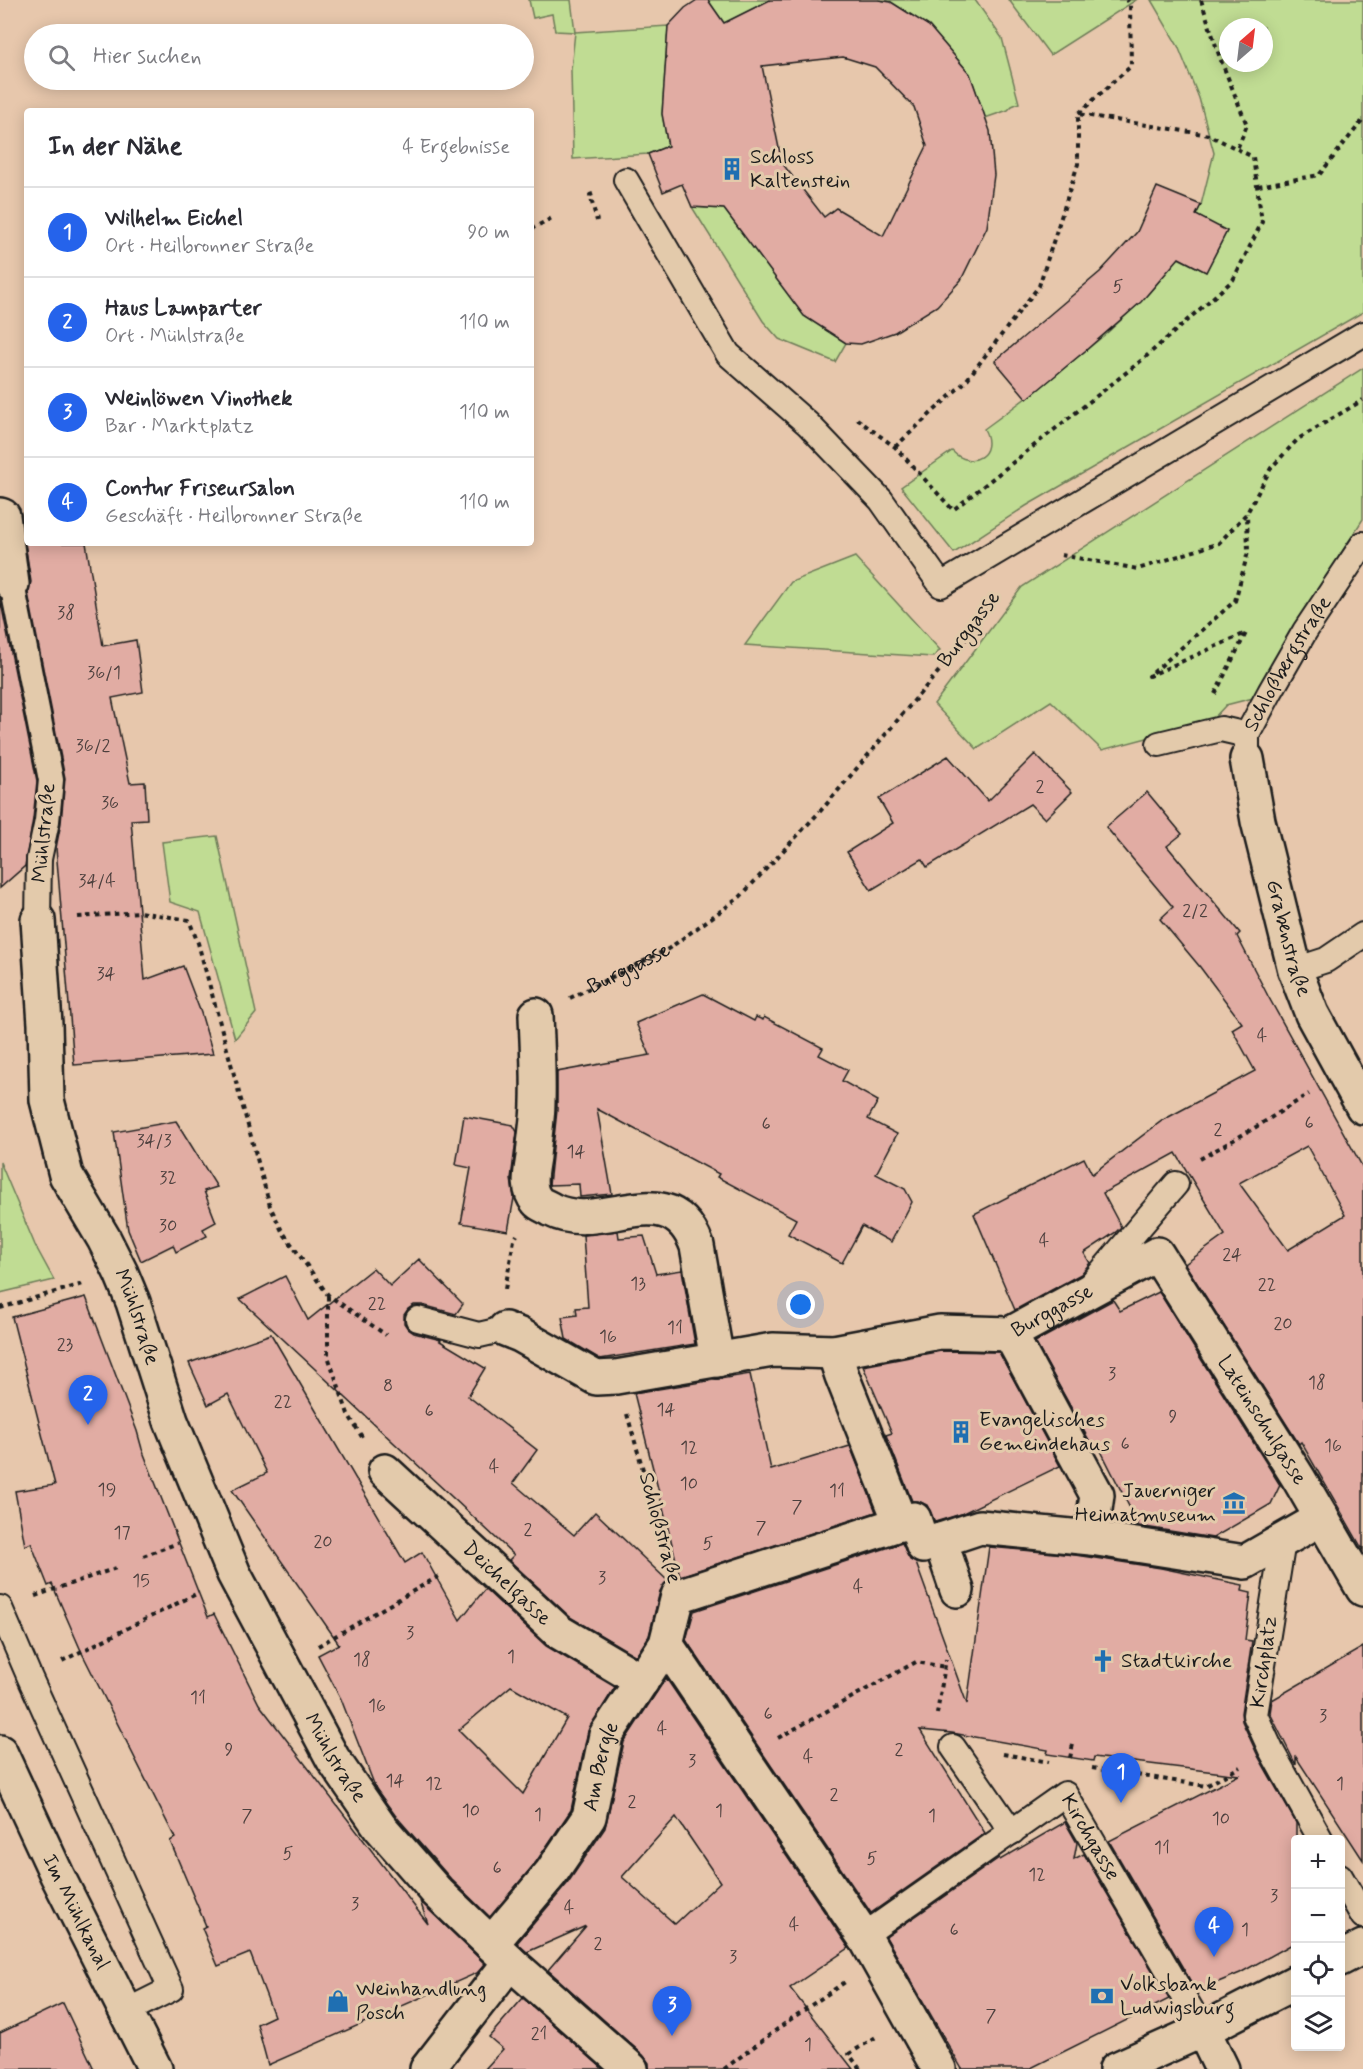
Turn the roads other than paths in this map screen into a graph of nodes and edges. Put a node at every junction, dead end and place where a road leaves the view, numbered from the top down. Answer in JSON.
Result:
{"nodes":[{"id":1,"x":626,"y":180,"type":"dead end"},
{"id":2,"x":1363,"y":334,"type":"edge"},
{"id":3,"x":0,"y":515,"type":"edge"},
{"id":4,"x":1363,"y":544,"type":"edge"},
{"id":5,"x":12,"y":584,"type":"joint"},
{"id":6,"x":1159,"y":744,"type":"dead end"},
{"id":7,"x":1247,"y":747,"type":"junction"},
{"id":8,"x":38,"y":920,"type":"joint"},
{"id":9,"x":1363,"y":935,"type":"edge"},
{"id":10,"x":1295,"y":970,"type":"junction"},
{"id":11,"x":536,"y":1015,"type":"road end"},
{"id":12,"x":1363,"y":1107,"type":"edge"},
{"id":13,"x":1176,"y":1184,"type":"dead end"},
{"id":14,"x":1157,"y":1254,"type":"joint"},
{"id":15,"x":1079,"y":1297,"type":"junction"},
{"id":16,"x":418,"y":1319,"type":"road end"},
{"id":17,"x":505,"y":1329,"type":"joint"},
{"id":18,"x":1011,"y":1334,"type":"junction"},
{"id":19,"x":834,"y":1352,"type":"junction"},
{"id":20,"x":717,"y":1359,"type":"junction"},
{"id":21,"x":385,"y":1471,"type":"road end"},
{"id":22,"x":1322,"y":1518,"type":"junction"},
{"id":23,"x":901,"y":1524,"type":"junction"},
{"id":24,"x":1091,"y":1538,"type":"junction"},
{"id":25,"x":940,"y":1540,"type":"junction"},
{"id":26,"x":1283,"y":1541,"type":"junction"},
{"id":27,"x":957,"y":1590,"type":"dead end"},
{"id":28,"x":1363,"y":1590,"type":"edge"},
{"id":29,"x":0,"y":1608,"type":"edge"},
{"id":30,"x":666,"y":1644,"type":"junction"},
{"id":31,"x":642,"y":1680,"type":"junction"},
{"id":32,"x":953,"y":1747,"type":"dead end"},
{"id":33,"x":0,"y":1752,"type":"edge"},
{"id":34,"x":1012,"y":1832,"type":"junction"},
{"id":35,"x":1319,"y":1835,"type":"edge"},
{"id":36,"x":1345,"y":1882,"type":"edge"},
{"id":37,"x":1363,"y":1916,"type":"edge"},
{"id":38,"x":869,"y":1946,"type":"junction"},
{"id":39,"x":1363,"y":1947,"type":"edge"},
{"id":40,"x":500,"y":1953,"type":"junction"},
{"id":41,"x":1345,"y":1957,"type":"edge"},
{"id":42,"x":1291,"y":1985,"type":"edge"},
{"id":43,"x":127,"y":2011,"type":"junction"},
{"id":44,"x":1203,"y":2030,"type":"junction"},
{"id":45,"x":155,"y":2069,"type":"edge"},
{"id":46,"x":427,"y":2069,"type":"edge"},
{"id":47,"x":631,"y":2069,"type":"edge"},
{"id":48,"x":939,"y":2069,"type":"edge"},
{"id":49,"x":1116,"y":2069,"type":"edge"},
{"id":50,"x":1222,"y":2069,"type":"edge"}],
"edges":[{"from":1,"to":2,"type":"lane"},
{"from":3,"to":5,"type":"street","name":"Mühlstraße"},
{"from":4,"to":7,"type":"lane","name":"Schloßbergstraße"},
{"from":5,"to":8,"type":"lane","name":"Mühlstraße"},
{"from":6,"to":7,"type":"lane"},
{"from":7,"to":10,"type":"street","name":"Grabenstraße"},
{"from":8,"to":40,"type":"street","name":"Mühlstraße"},
{"from":9,"to":10,"type":"lane"},
{"from":10,"to":12,"type":"street","name":"Grabenstraße"},
{"from":11,"to":20,"type":"street"},
{"from":13,"to":15,"type":"lane"},
{"from":14,"to":15,"type":"street","name":"Burggasse"},
{"from":14,"to":22,"type":"street","name":"Lateinschulgasse"},
{"from":15,"to":18,"type":"street","name":"Burggasse"},
{"from":16,"to":17,"type":"lane"},
{"from":17,"to":20,"type":"street","name":"Burggasse"},
{"from":18,"to":19,"type":"street","name":"Burggasse"},
{"from":18,"to":24,"type":"street"},
{"from":19,"to":20,"type":"street","name":"Burggasse"},
{"from":19,"to":23,"type":"street"},
{"from":21,"to":31,"type":"street","name":"Deichelgasse"},
{"from":22,"to":26,"type":"street"},
{"from":22,"to":28,"type":"street","name":"Lateinschulgasse"},
{"from":23,"to":25,"type":"street"},
{"from":23,"to":30,"type":"street","name":"Schloßstraße"},
{"from":24,"to":25,"type":"street"},
{"from":24,"to":26,"type":"street"},
{"from":25,"to":27,"type":"street"},
{"from":26,"to":35,"type":"lane","name":"Kirchplatz"},
{"from":29,"to":43,"type":"lane"},
{"from":30,"to":31,"type":"street","name":"Am Bergle"},
{"from":30,"to":38,"type":"street"},
{"from":31,"to":40,"type":"street","name":"Am Bergle"},
{"from":32,"to":34,"type":"lane"},
{"from":33,"to":43,"type":"street","name":"Im Mühlkanal"},
{"from":34,"to":38,"type":"lane","name":"Kirchgasse"},
{"from":34,"to":44,"type":"lane","name":"Kirchgasse"},
{"from":36,"to":37,"type":"lane"},
{"from":38,"to":48,"type":"street"},
{"from":39,"to":41,"type":"street"},
{"from":40,"to":46,"type":"street","name":"Am Bergle"},
{"from":40,"to":47,"type":"street","name":"Mühlstraße"},
{"from":42,"to":44,"type":"street"},
{"from":43,"to":45,"type":"street","name":"Im Mühlkanal"},
{"from":44,"to":49,"type":"street"},
{"from":44,"to":50,"type":"street"}]}
